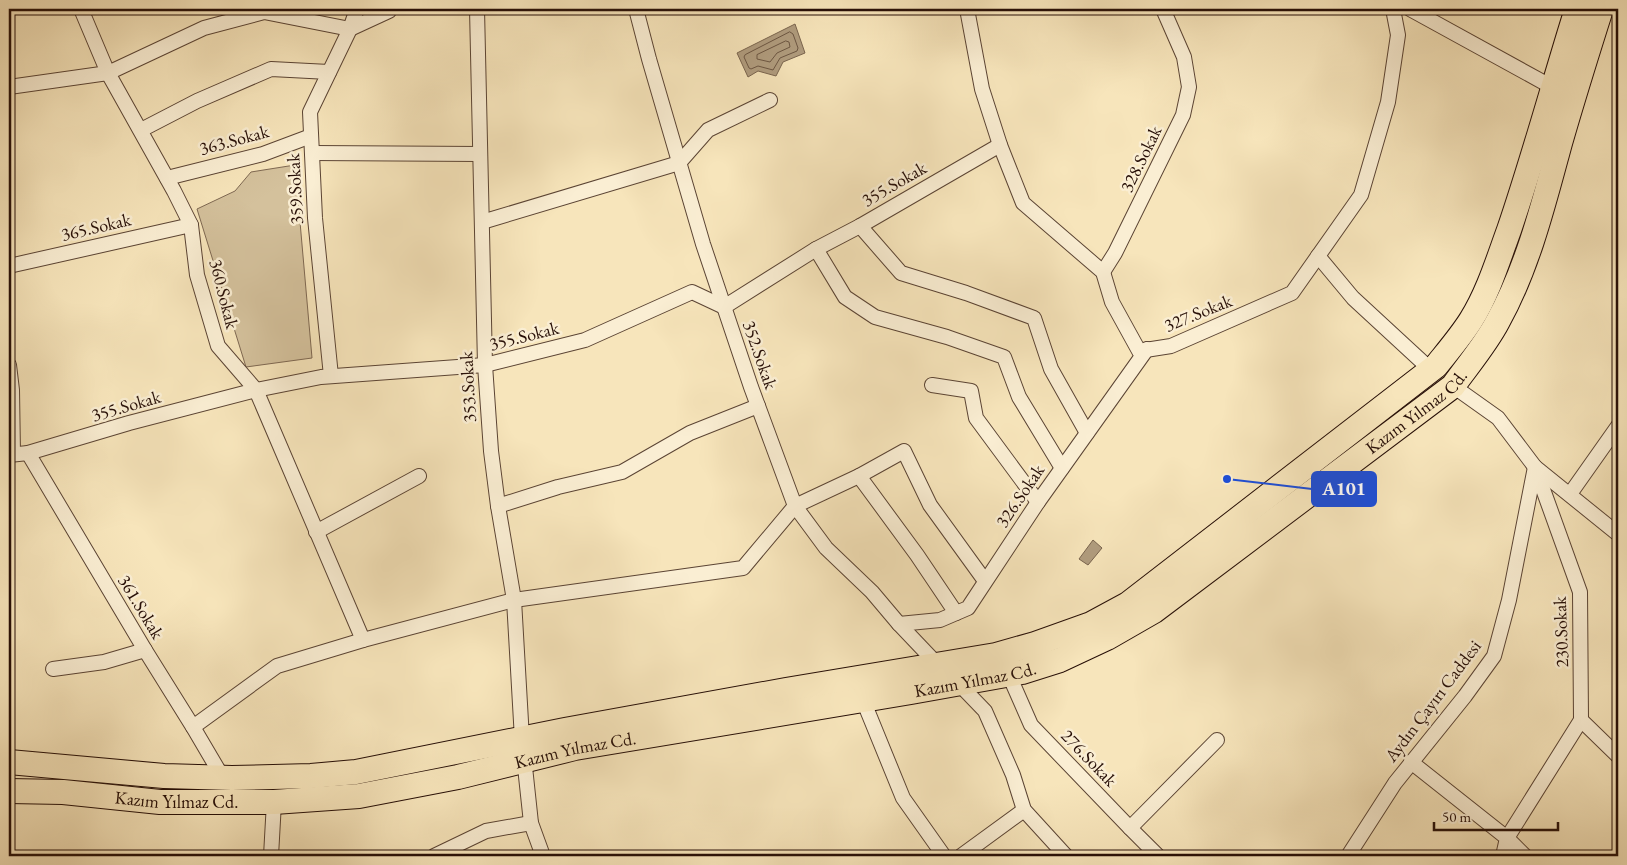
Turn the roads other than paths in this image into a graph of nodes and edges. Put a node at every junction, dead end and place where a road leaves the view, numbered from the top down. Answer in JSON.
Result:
{"nodes":[{"id":1,"x":81,"y":9,"type":"edge"},
{"id":2,"x":357,"y":9,"type":"edge"},
{"id":3,"x":389,"y":9,"type":"edge"},
{"id":4,"x":476,"y":9,"type":"edge"},
{"id":5,"x":636,"y":9,"type":"edge"},
{"id":6,"x":967,"y":9,"type":"edge"},
{"id":7,"x":1164,"y":9,"type":"edge"},
{"id":8,"x":1393,"y":9,"type":"edge"},
{"id":9,"x":1410,"y":9,"type":"edge"},
{"id":10,"x":1577,"y":9,"type":"edge"},
{"id":11,"x":1601,"y":9,"type":"edge"},
{"id":12,"x":350,"y":29,"type":"junction"},
{"id":13,"x":329,"y":72,"type":"junction"},
{"id":14,"x":108,"y":73,"type":"junction"},
{"id":15,"x":9,"y":87,"type":"edge"},
{"id":16,"x":1552,"y":87,"type":"junction"},
{"id":17,"x":770,"y":100,"type":"dead end"},
{"id":18,"x":141,"y":130,"type":"junction"},
{"id":19,"x":310,"y":136,"type":"junction"},
{"id":20,"x":1000,"y":145,"type":"junction"},
{"id":21,"x":312,"y":153,"type":"junction"},
{"id":22,"x":480,"y":154,"type":"junction"},
{"id":23,"x":679,"y":163,"type":"junction"},
{"id":24,"x":167,"y":178,"type":"junction"},
{"id":25,"x":482,"y":222,"type":"junction"},
{"id":26,"x":191,"y":224,"type":"junction"},
{"id":27,"x":860,"y":226,"type":"junction"},
{"id":28,"x":816,"y":249,"type":"junction"},
{"id":29,"x":1318,"y":256,"type":"junction"},
{"id":30,"x":9,"y":266,"type":"edge"},
{"id":31,"x":1103,"y":272,"type":"junction"},
{"id":32,"x":724,"y":307,"type":"junction"},
{"id":33,"x":1147,"y":349,"type":"junction"},
{"id":34,"x":485,"y":364,"type":"junction"},
{"id":35,"x":9,"y":366,"type":"edge"},
{"id":36,"x":1431,"y":370,"type":"junction"},
{"id":37,"x":331,"y":376,"type":"junction"},
{"id":38,"x":932,"y":385,"type":"dead end"},
{"id":39,"x":1453,"y":386,"type":"junction"},
{"id":40,"x":256,"y":390,"type":"junction"},
{"id":41,"x":758,"y":406,"type":"junction"},
{"id":42,"x":1618,"y":426,"type":"edge"},
{"id":43,"x":1087,"y":433,"type":"junction"},
{"id":44,"x":28,"y":453,"type":"junction"},
{"id":45,"x":11,"y":455,"type":"edge"},
{"id":46,"x":1535,"y":467,"type":"junction"},
{"id":47,"x":1062,"y":468,"type":"junction"},
{"id":48,"x":418,"y":476,"type":"dead end"},
{"id":49,"x":859,"y":476,"type":"junction"},
{"id":50,"x":1570,"y":494,"type":"junction"},
{"id":51,"x":1038,"y":502,"type":"junction"},
{"id":52,"x":498,"y":506,"type":"junction"},
{"id":53,"x":795,"y":506,"type":"junction"},
{"id":54,"x":316,"y":532,"type":"junction"},
{"id":55,"x":1618,"y":534,"type":"edge"},
{"id":56,"x":985,"y":581,"type":"junction"},
{"id":57,"x":514,"y":600,"type":"junction"},
{"id":58,"x":956,"y":613,"type":"junction"},
{"id":59,"x":899,"y":624,"type":"junction"},
{"id":60,"x":362,"y":640,"type":"junction"},
{"id":61,"x":145,"y":650,"type":"junction"},
{"id":62,"x":937,"y":664,"type":"junction"},
{"id":63,"x":53,"y":669,"type":"dead end"},
{"id":64,"x":1009,"y":675,"type":"junction"},
{"id":65,"x":959,"y":684,"type":"junction"},
{"id":66,"x":863,"y":700,"type":"junction"},
{"id":67,"x":1581,"y":720,"type":"junction"},
{"id":68,"x":194,"y":727,"type":"junction"},
{"id":69,"x":1217,"y":740,"type":"dead end"},
{"id":70,"x":523,"y":750,"type":"junction"},
{"id":71,"x":1618,"y":756,"type":"edge"},
{"id":72,"x":9,"y":762,"type":"edge"},
{"id":73,"x":1411,"y":762,"type":"junction"},
{"id":74,"x":223,"y":778,"type":"junction"},
{"id":75,"x":9,"y":791,"type":"edge"},
{"id":76,"x":274,"y":802,"type":"junction"},
{"id":77,"x":1024,"y":810,"type":"junction"},
{"id":78,"x":531,"y":823,"type":"junction"},
{"id":79,"x":1130,"y":828,"type":"junction"},
{"id":80,"x":1507,"y":838,"type":"junction"},
{"id":81,"x":271,"y":856,"type":"edge"},
{"id":82,"x":434,"y":856,"type":"edge"},
{"id":83,"x":543,"y":856,"type":"edge"},
{"id":84,"x":944,"y":856,"type":"edge"},
{"id":85,"x":961,"y":856,"type":"edge"},
{"id":86,"x":1066,"y":856,"type":"edge"},
{"id":87,"x":1158,"y":856,"type":"edge"},
{"id":88,"x":1348,"y":856,"type":"edge"},
{"id":89,"x":1503,"y":856,"type":"edge"},
{"id":90,"x":1525,"y":856,"type":"edge"}],
"edges":[{"from":1,"to":14,"type":"street","name":"360.Sokak"},
{"from":2,"to":12,"type":"street","name":"359.Sokak"},
{"from":3,"to":12,"type":"street"},
{"from":4,"to":22,"type":"street","name":"353.Sokak"},
{"from":5,"to":23,"type":"street","name":"352.Sokak"},
{"from":6,"to":20,"type":"street"},
{"from":7,"to":31,"type":"street","name":"328.Sokak"},
{"from":8,"to":29,"type":"street","name":"327.Sokak"},
{"from":9,"to":16,"type":"street"},
{"from":10,"to":16,"type":"highway","name":"Kazım Yılmaz Cd."},
{"from":11,"to":39,"type":"highway","name":"Kazım Yılmaz Cd."},
{"from":12,"to":13,"type":"street","name":"359.Sokak"},
{"from":12,"to":14,"type":"street"},
{"from":13,"to":18,"type":"street"},
{"from":13,"to":19,"type":"street","name":"359.Sokak"},
{"from":14,"to":15,"type":"street"},
{"from":14,"to":18,"type":"street","name":"360.Sokak"},
{"from":16,"to":36,"type":"highway","name":"Kazım Yılmaz Cd."},
{"from":17,"to":23,"type":"street"},
{"from":18,"to":24,"type":"street","name":"360.Sokak"},
{"from":19,"to":21,"type":"street","name":"359.Sokak"},
{"from":19,"to":24,"type":"street","name":"363.Sokak"},
{"from":20,"to":27,"type":"street","name":"355.Sokak"},
{"from":20,"to":31,"type":"street"},
{"from":21,"to":22,"type":"street"},
{"from":21,"to":37,"type":"street","name":"359.Sokak"},
{"from":22,"to":25,"type":"street","name":"353.Sokak"},
{"from":23,"to":25,"type":"street"},
{"from":23,"to":32,"type":"street","name":"352.Sokak"},
{"from":24,"to":26,"type":"street","name":"360.Sokak"},
{"from":25,"to":34,"type":"street","name":"353.Sokak"},
{"from":26,"to":30,"type":"street","name":"365.Sokak"},
{"from":26,"to":40,"type":"street","name":"360.Sokak"},
{"from":27,"to":28,"type":"street","name":"355.Sokak"},
{"from":27,"to":43,"type":"street"},
{"from":28,"to":32,"type":"street","name":"355.Sokak"},
{"from":28,"to":47,"type":"street"},
{"from":29,"to":33,"type":"street","name":"327.Sokak"},
{"from":29,"to":36,"type":"street"},
{"from":31,"to":33,"type":"street","name":"327.Sokak"},
{"from":32,"to":34,"type":"street","name":"355.Sokak"},
{"from":32,"to":41,"type":"street","name":"352.Sokak"},
{"from":33,"to":43,"type":"street","name":"326.Sokak"},
{"from":34,"to":37,"type":"street","name":"355.Sokak"},
{"from":34,"to":52,"type":"street","name":"353.Sokak"},
{"from":35,"to":45,"type":"street"},
{"from":36,"to":62,"type":"highway","name":"Kazım Yılmaz Cd."},
{"from":37,"to":40,"type":"street","name":"355.Sokak"},
{"from":38,"to":51,"type":"street"},
{"from":39,"to":46,"type":"street","name":"230.Sokak"},
{"from":39,"to":64,"type":"highway","name":"Kazım Yılmaz Cd."},
{"from":40,"to":44,"type":"street","name":"355.Sokak"},
{"from":40,"to":54,"type":"street","name":"360.Sokak"},
{"from":41,"to":52,"type":"street"},
{"from":41,"to":53,"type":"street","name":"352.Sokak"},
{"from":42,"to":50,"type":"street"},
{"from":43,"to":47,"type":"street","name":"326.Sokak"},
{"from":44,"to":45,"type":"street","name":"355.Sokak"},
{"from":44,"to":61,"type":"street","name":"361.Sokak"},
{"from":46,"to":50,"type":"street"},
{"from":46,"to":67,"type":"street","name":"230.Sokak"},
{"from":46,"to":73,"type":"street","name":"Aydın Çayırı Caddesi"},
{"from":47,"to":51,"type":"street","name":"326.Sokak"},
{"from":48,"to":54,"type":"street"},
{"from":49,"to":53,"type":"street"},
{"from":49,"to":56,"type":"street"},
{"from":49,"to":58,"type":"street"},
{"from":50,"to":55,"type":"street"},
{"from":51,"to":56,"type":"street","name":"326.Sokak"},
{"from":52,"to":57,"type":"street","name":"353.Sokak"},
{"from":53,"to":57,"type":"street"},
{"from":53,"to":59,"type":"street","name":"352.Sokak"},
{"from":54,"to":60,"type":"street","name":"360.Sokak"},
{"from":56,"to":58,"type":"street","name":"326.Sokak"},
{"from":57,"to":60,"type":"street"},
{"from":57,"to":70,"type":"street","name":"353.Sokak"},
{"from":58,"to":59,"type":"street","name":"326.Sokak"},
{"from":59,"to":62,"type":"street","name":"352.Sokak"},
{"from":60,"to":68,"type":"street"},
{"from":61,"to":63,"type":"street"},
{"from":61,"to":68,"type":"street","name":"361.Sokak"},
{"from":62,"to":70,"type":"highway","name":"Kazım Yılmaz Cd."},
{"from":64,"to":65,"type":"highway","name":"Kazım Yılmaz Cd."},
{"from":64,"to":79,"type":"street","name":"276.Sokak"},
{"from":65,"to":66,"type":"highway","name":"Kazım Yılmaz Cd."},
{"from":65,"to":77,"type":"street"},
{"from":66,"to":70,"type":"highway","name":"Kazım Yılmaz Cd."},
{"from":66,"to":84,"type":"street"},
{"from":67,"to":71,"type":"street"},
{"from":67,"to":80,"type":"street"},
{"from":68,"to":74,"type":"street","name":"361.Sokak"},
{"from":69,"to":79,"type":"street"},
{"from":70,"to":74,"type":"highway","name":"Kazım Yılmaz Cd."},
{"from":70,"to":76,"type":"highway","name":"Kazım Yılmaz Cd."},
{"from":70,"to":78,"type":"street","name":"353.Sokak"},
{"from":72,"to":74,"type":"highway","name":"Kazım Yılmaz Cd."},
{"from":73,"to":80,"type":"street"},
{"from":73,"to":88,"type":"street","name":"Aydın Çayırı Caddesi"},
{"from":75,"to":76,"type":"highway","name":"Kazım Yılmaz Cd."},
{"from":76,"to":81,"type":"street"},
{"from":77,"to":85,"type":"street"},
{"from":77,"to":86,"type":"street"},
{"from":78,"to":82,"type":"street"},
{"from":78,"to":83,"type":"street","name":"353.Sokak"},
{"from":79,"to":87,"type":"street","name":"276.Sokak"},
{"from":80,"to":89,"type":"street"},
{"from":80,"to":90,"type":"street"}]}
